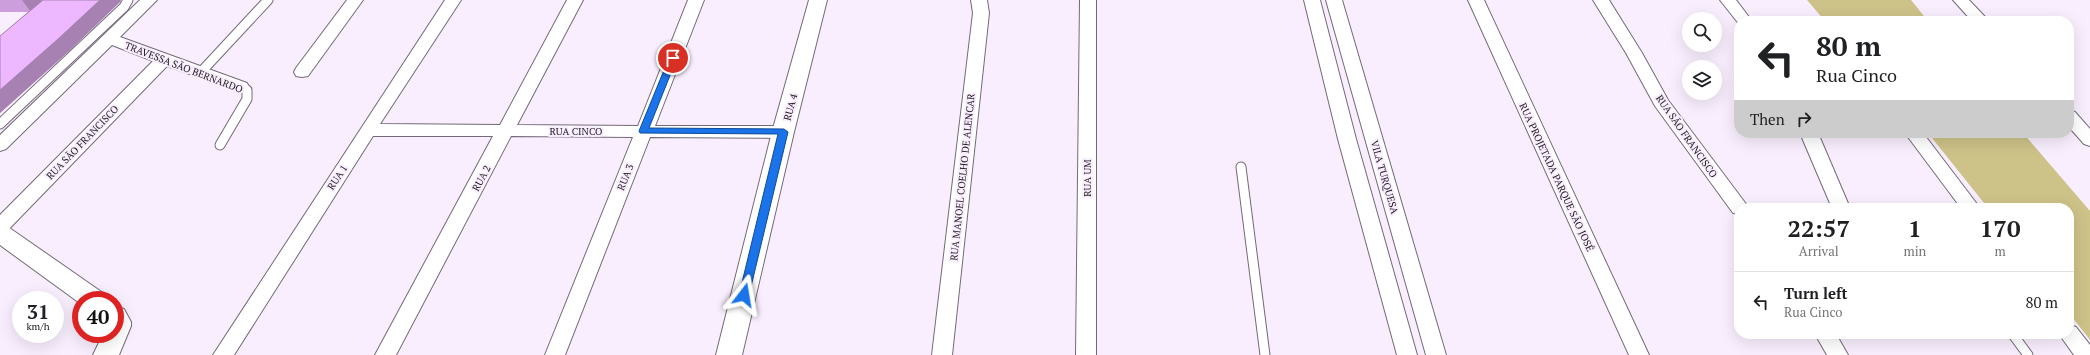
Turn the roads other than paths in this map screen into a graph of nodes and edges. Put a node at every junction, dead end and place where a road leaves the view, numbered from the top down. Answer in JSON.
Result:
{"nodes":[{"id":1,"x":128,"y":0,"type":"edge"},
{"id":2,"x":149,"y":0,"type":"edge"},
{"id":3,"x":268,"y":0,"type":"edge"},
{"id":4,"x":355,"y":0,"type":"edge"},
{"id":5,"x":454,"y":0,"type":"edge"},
{"id":6,"x":575,"y":0,"type":"edge"},
{"id":7,"x":696,"y":0,"type":"edge"},
{"id":8,"x":818,"y":0,"type":"edge"},
{"id":9,"x":979,"y":0,"type":"edge"},
{"id":10,"x":1088,"y":0,"type":"edge"},
{"id":11,"x":1312,"y":0,"type":"edge"},
{"id":12,"x":1334,"y":0,"type":"edge"},
{"id":13,"x":1476,"y":0,"type":"edge"},
{"id":14,"x":1601,"y":0,"type":"edge"},
{"id":15,"x":1728,"y":0,"type":"edge"},
{"id":16,"x":1961,"y":0,"type":"edge"},
{"id":17,"x":1740,"y":16,"type":"edge"},
{"id":18,"x":1976,"y":16,"type":"edge"},
{"id":19,"x":109,"y":39,"type":"junction"},
{"id":20,"x":164,"y":58,"type":"junction"},
{"id":21,"x":201,"y":72,"type":"junction"},
{"id":22,"x":302,"y":72,"type":"dead end"},
{"id":23,"x":241,"y":87,"type":"joint"},
{"id":24,"x":2074,"y":122,"type":"edge"},
{"id":25,"x":0,"y":124,"type":"edge"},
{"id":26,"x":368,"y":130,"type":"junction"},
{"id":27,"x":507,"y":130,"type":"junction"},
{"id":28,"x":643,"y":131,"type":"junction"},
{"id":29,"x":784,"y":132,"type":"junction"},
{"id":30,"x":1811,"y":138,"type":"edge"},
{"id":31,"x":1918,"y":138,"type":"edge"},
{"id":32,"x":1347,"y":140,"type":"junction"},
{"id":33,"x":1375,"y":140,"type":"junction"},
{"id":34,"x":2090,"y":140,"type":"edge"},
{"id":35,"x":0,"y":144,"type":"edge"},
{"id":36,"x":220,"y":145,"type":"dead end"},
{"id":37,"x":1241,"y":167,"type":"dead end"},
{"id":38,"x":1736,"y":203,"type":"edge"},
{"id":39,"x":1839,"y":203,"type":"edge"},
{"id":40,"x":1967,"y":203,"type":"edge"},
{"id":41,"x":0,"y":226,"type":"edge"},
{"id":42,"x":0,"y":233,"type":"edge"},
{"id":43,"x":81,"y":291,"type":"edge"},
{"id":44,"x":1828,"y":339,"type":"edge"},
{"id":45,"x":2016,"y":339,"type":"edge"},
{"id":46,"x":2074,"y":339,"type":"edge"},
{"id":47,"x":111,"y":343,"type":"edge"},
{"id":48,"x":106,"y":355,"type":"edge"},
{"id":49,"x":224,"y":355,"type":"edge"},
{"id":50,"x":385,"y":355,"type":"edge"},
{"id":51,"x":555,"y":355,"type":"edge"},
{"id":52,"x":729,"y":355,"type":"edge"},
{"id":53,"x":942,"y":355,"type":"edge"},
{"id":54,"x":1086,"y":355,"type":"edge"},
{"id":55,"x":1265,"y":355,"type":"edge"},
{"id":56,"x":1407,"y":355,"type":"edge"},
{"id":57,"x":1436,"y":355,"type":"edge"},
{"id":58,"x":1639,"y":355,"type":"edge"},
{"id":59,"x":1838,"y":355,"type":"edge"},
{"id":60,"x":2028,"y":355,"type":"edge"},
{"id":61,"x":2086,"y":355,"type":"edge"}],
"edges":[{"from":1,"to":25,"type":"lane"},
{"from":2,"to":19,"type":"street","name":"TRAVESSA SÃO BERNARDO"},
{"from":3,"to":21,"type":"lane"},
{"from":4,"to":22,"type":"street"},
{"from":5,"to":26,"type":"street","name":"RUA 1"},
{"from":6,"to":27,"type":"street","name":"RUA 2"},
{"from":7,"to":28,"type":"street","name":"RUA 3"},
{"from":8,"to":29,"type":"street","name":"RUA 4"},
{"from":9,"to":53,"type":"street","name":"RUA MANOEL COELHO DE ALENCAR"},
{"from":10,"to":54,"type":"street","name":"RUA UM"},
{"from":11,"to":32,"type":"street"},
{"from":12,"to":33,"type":"street","name":"VILA TURQUESA"},
{"from":13,"to":58,"type":"street","name":"RUA PROJETADA PARQUE SÃO JOSÉ"},
{"from":14,"to":38,"type":"street","name":"RUA SÃO FRANCISCO"},
{"from":15,"to":17,"type":"street"},
{"from":16,"to":18,"type":"street"},
{"from":19,"to":20,"type":"street","name":"TRAVESSA SÃO BERNARDO"},
{"from":19,"to":35,"type":"street","name":"TRAVESSA SÃO BERNARDO"},
{"from":20,"to":21,"type":"street","name":"TRAVESSA SÃO BERNARDO"},
{"from":20,"to":41,"type":"street","name":"RUA SÃO FRANCISCO"},
{"from":21,"to":23,"type":"street","name":"TRAVESSA SÃO BERNARDO"},
{"from":23,"to":36,"type":"lane","name":"TRAVESSA SÃO BERNARDO"},
{"from":24,"to":34,"type":"street"},
{"from":26,"to":27,"type":"street","name":"RUA CINCO"},
{"from":26,"to":49,"type":"street","name":"RUA 1"},
{"from":27,"to":28,"type":"street","name":"RUA CINCO"},
{"from":27,"to":50,"type":"street","name":"RUA 2"},
{"from":28,"to":29,"type":"street","name":"RUA CINCO"},
{"from":28,"to":51,"type":"street","name":"RUA 3"},
{"from":29,"to":52,"type":"street","name":"RUA 4"},
{"from":30,"to":39,"type":"street"},
{"from":31,"to":40,"type":"street"},
{"from":32,"to":33,"type":"street"},
{"from":32,"to":56,"type":"street"},
{"from":33,"to":57,"type":"street","name":"VILA TURQUESA"},
{"from":37,"to":55,"type":"lane"},
{"from":42,"to":43,"type":"street"},
{"from":44,"to":59,"type":"street"},
{"from":45,"to":60,"type":"lane"},
{"from":46,"to":61,"type":"street"},
{"from":47,"to":48,"type":"street"}]}
